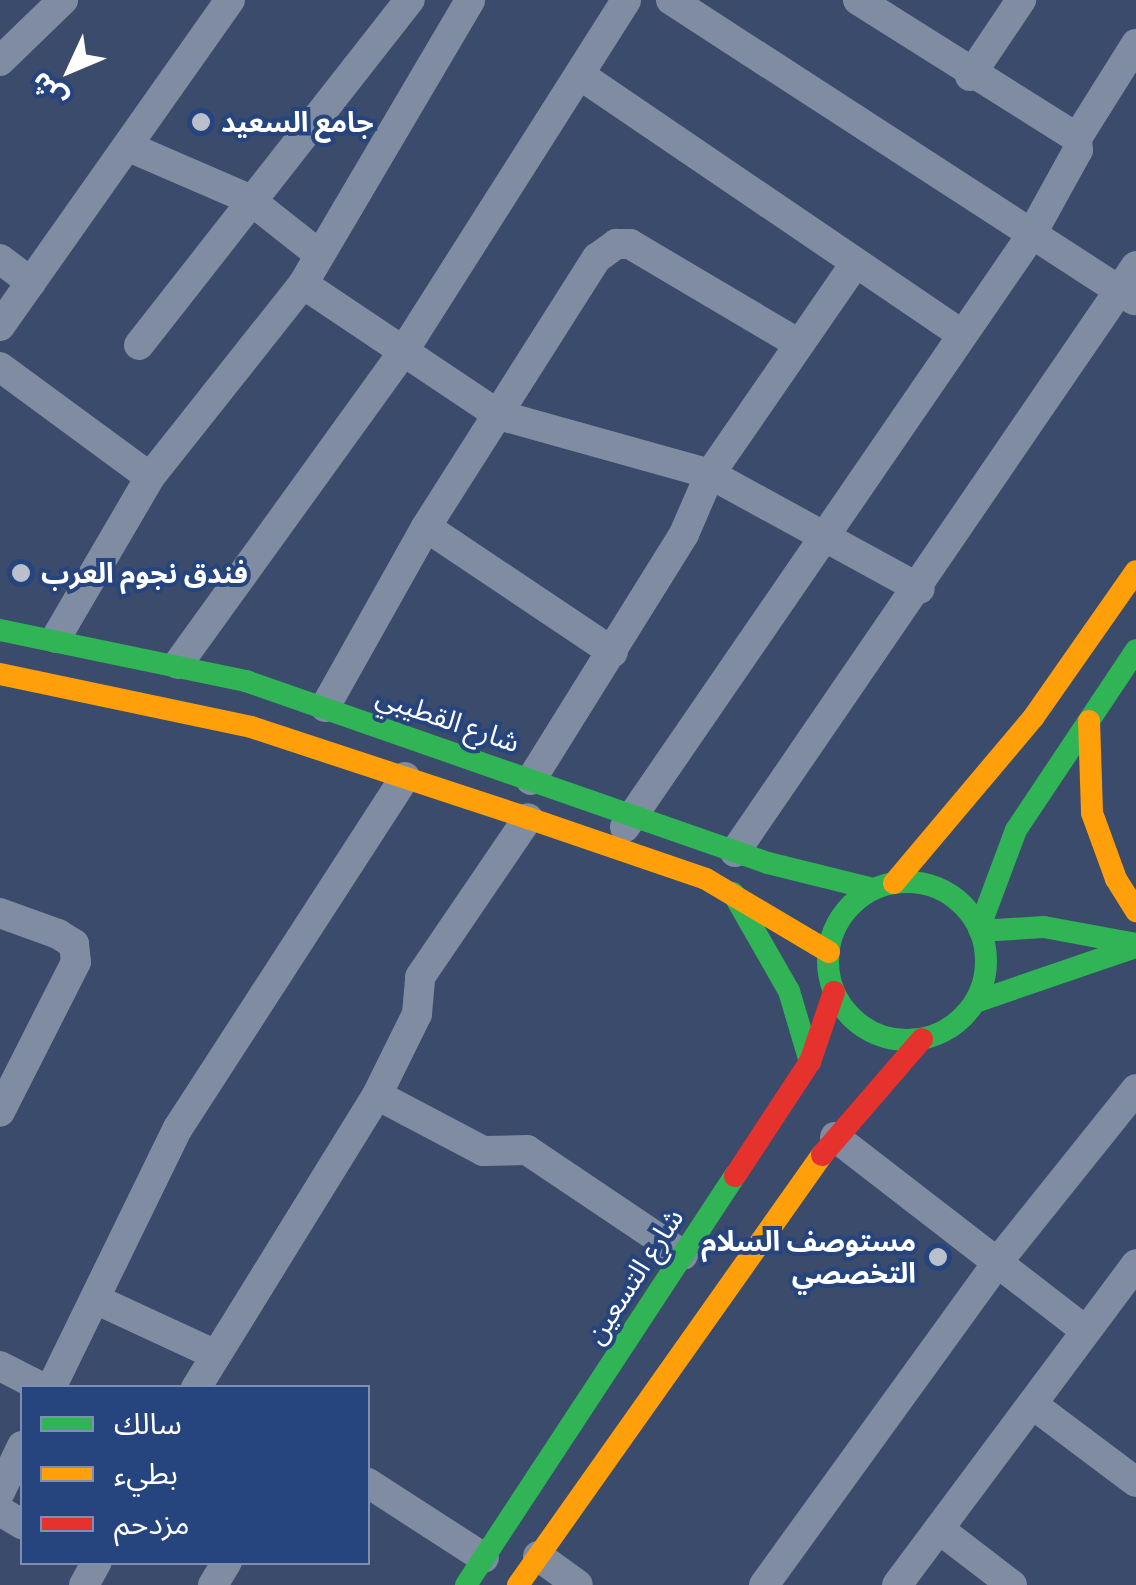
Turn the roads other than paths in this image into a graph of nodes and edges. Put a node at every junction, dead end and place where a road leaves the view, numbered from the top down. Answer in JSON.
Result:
{"nodes":[{"id":1,"x":62,"y":0,"type":"edge"},
{"id":2,"x":230,"y":0,"type":"edge"},
{"id":3,"x":410,"y":0,"type":"edge"},
{"id":4,"x":470,"y":0,"type":"edge"},
{"id":5,"x":626,"y":0,"type":"edge"},
{"id":6,"x":671,"y":0,"type":"edge"},
{"id":7,"x":858,"y":0,"type":"edge"},
{"id":8,"x":1020,"y":0,"type":"edge"},
{"id":9,"x":1136,"y":44,"type":"edge"},
{"id":10,"x":0,"y":61,"type":"edge"},
{"id":11,"x":580,"y":75,"type":"junction"},
{"id":12,"x":970,"y":76,"type":"junction"},
{"id":13,"x":1078,"y":138,"type":"junction"},
{"id":14,"x":128,"y":147,"type":"junction"},
{"id":15,"x":249,"y":199,"type":"junction"},
{"id":16,"x":1030,"y":237,"type":"junction"},
{"id":17,"x":320,"y":255,"type":"junction"},
{"id":18,"x":0,"y":259,"type":"edge"},
{"id":19,"x":855,"y":264,"type":"junction"},
{"id":20,"x":31,"y":282,"type":"junction"},
{"id":21,"x":303,"y":284,"type":"junction"},
{"id":22,"x":1131,"y":286,"type":"edge"},
{"id":23,"x":0,"y":326,"type":"edge"},
{"id":24,"x":959,"y":333,"type":"junction"},
{"id":25,"x":796,"y":342,"type":"junction"},
{"id":26,"x":139,"y":345,"type":"dead end"},
{"id":27,"x":401,"y":355,"type":"junction"},
{"id":28,"x":0,"y":367,"type":"edge"},
{"id":29,"x":499,"y":415,"type":"junction"},
{"id":30,"x":710,"y":474,"type":"junction"},
{"id":31,"x":150,"y":476,"type":"junction"},
{"id":32,"x":426,"y":527,"type":"junction"},
{"id":33,"x":824,"y":532,"type":"junction"},
{"id":34,"x":1136,"y":571,"type":"edge"},
{"id":35,"x":920,"y":589,"type":"junction"},
{"id":36,"x":0,"y":630,"type":"edge"},
{"id":37,"x":56,"y":638,"type":"junction"},
{"id":38,"x":1136,"y":650,"type":"edge"},
{"id":39,"x":613,"y":652,"type":"junction"},
{"id":40,"x":178,"y":664,"type":"junction"},
{"id":41,"x":0,"y":674,"type":"edge"},
{"id":42,"x":325,"y":707,"type":"junction"},
{"id":43,"x":1088,"y":721,"type":"junction"},
{"id":44,"x":405,"y":777,"type":"junction"},
{"id":45,"x":532,"y":780,"type":"junction"},
{"id":46,"x":632,"y":816,"type":"junction"},
{"id":47,"x":528,"y":818,"type":"junction"},
{"id":48,"x":612,"y":846,"type":"junction"},
{"id":49,"x":735,"y":852,"type":"junction"},
{"id":50,"x":894,"y":883,"type":"junction"},
{"id":51,"x":869,"y":888,"type":"junction"},
{"id":52,"x":732,"y":894,"type":"junction"},
{"id":53,"x":1136,"y":911,"type":"edge"},
{"id":54,"x":0,"y":914,"type":"edge"},
{"id":55,"x":980,"y":930,"type":"junction"},
{"id":56,"x":1136,"y":946,"type":"edge"},
{"id":57,"x":829,"y":952,"type":"junction"},
{"id":58,"x":834,"y":992,"type":"junction"},
{"id":59,"x":975,"y":1002,"type":"junction"},
{"id":60,"x":922,"y":1040,"type":"junction"},
{"id":61,"x":810,"y":1062,"type":"junction"},
{"id":62,"x":1136,"y":1089,"type":"edge"},
{"id":63,"x":378,"y":1095,"type":"junction"},
{"id":64,"x":0,"y":1112,"type":"edge"},
{"id":65,"x":835,"y":1136,"type":"junction"},
{"id":66,"x":683,"y":1255,"type":"junction"},
{"id":67,"x":996,"y":1264,"type":"junction"},
{"id":68,"x":1136,"y":1264,"type":"edge"},
{"id":69,"x":95,"y":1299,"type":"junction"},
{"id":70,"x":1086,"y":1331,"type":"junction"},
{"id":71,"x":216,"y":1355,"type":"junction"},
{"id":72,"x":0,"y":1366,"type":"edge"},
{"id":73,"x":37,"y":1385,"type":"edge"},
{"id":74,"x":52,"y":1385,"type":"edge"},
{"id":75,"x":198,"y":1385,"type":"edge"},
{"id":76,"x":1032,"y":1404,"type":"junction"},
{"id":77,"x":20,"y":1450,"type":"edge"},
{"id":78,"x":1136,"y":1482,"type":"edge"},
{"id":79,"x":370,"y":1484,"type":"edge"},
{"id":80,"x":0,"y":1492,"type":"edge"},
{"id":81,"x":939,"y":1529,"type":"junction"},
{"id":82,"x":538,"y":1556,"type":"junction"},
{"id":83,"x":484,"y":1558,"type":"junction"},
{"id":84,"x":466,"y":1585,"type":"edge"},
{"id":85,"x":518,"y":1585,"type":"edge"},
{"id":86,"x":578,"y":1585,"type":"edge"},
{"id":87,"x":764,"y":1585,"type":"edge"},
{"id":88,"x":897,"y":1585,"type":"edge"},
{"id":89,"x":1012,"y":1585,"type":"edge"}],
"edges":[{"from":1,"to":10,"type":"street"},
{"from":2,"to":14,"type":"street"},
{"from":3,"to":15,"type":"street"},
{"from":4,"to":17,"type":"street"},
{"from":5,"to":11,"type":"street"},
{"from":6,"to":16,"type":"street"},
{"from":7,"to":12,"type":"street"},
{"from":8,"to":12,"type":"street"},
{"from":9,"to":13,"type":"street"},
{"from":11,"to":19,"type":"street"},
{"from":11,"to":27,"type":"street"},
{"from":12,"to":13,"type":"street"},
{"from":13,"to":16,"type":"street"},
{"from":14,"to":15,"type":"street"},
{"from":14,"to":20,"type":"street"},
{"from":15,"to":17,"type":"street"},
{"from":15,"to":26,"type":"street"},
{"from":16,"to":22,"type":"street"},
{"from":16,"to":24,"type":"street"},
{"from":17,"to":21,"type":"street"},
{"from":18,"to":20,"type":"street"},
{"from":19,"to":24,"type":"street"},
{"from":19,"to":25,"type":"street"},
{"from":20,"to":23,"type":"street"},
{"from":21,"to":27,"type":"street"},
{"from":21,"to":31,"type":"street"},
{"from":22,"to":35,"type":"street"},
{"from":24,"to":33,"type":"street"},
{"from":25,"to":29,"type":"street"},
{"from":25,"to":30,"type":"street"},
{"from":27,"to":29,"type":"street"},
{"from":27,"to":40,"type":"street"},
{"from":28,"to":31,"type":"street"},
{"from":29,"to":30,"type":"street"},
{"from":29,"to":32,"type":"street"},
{"from":30,"to":33,"type":"street"},
{"from":30,"to":39,"type":"street"},
{"from":31,"to":37,"type":"street"},
{"from":32,"to":39,"type":"street"},
{"from":32,"to":42,"type":"street"},
{"from":33,"to":35,"type":"street"},
{"from":33,"to":46,"type":"street"},
{"from":34,"to":50,"type":"main road"},
{"from":35,"to":49,"type":"street"},
{"from":36,"to":37,"type":"main road","name":"شارع القطيبي"},
{"from":37,"to":40,"type":"main road","name":"شارع القطيبي"},
{"from":38,"to":43,"type":"main road"},
{"from":39,"to":45,"type":"street"},
{"from":40,"to":42,"type":"main road","name":"شارع القطيبي"},
{"from":41,"to":44,"type":"main road"},
{"from":42,"to":45,"type":"main road","name":"شارع القطيبي"},
{"from":43,"to":53,"type":"main road"},
{"from":43,"to":55,"type":"main road"},
{"from":44,"to":47,"type":"main road"},
{"from":44,"to":69,"type":"street"},
{"from":45,"to":46,"type":"main road","name":"شارع القطيبي"},
{"from":46,"to":48,"type":"street"},
{"from":46,"to":49,"type":"main road","name":"شارع القطيبي"},
{"from":47,"to":48,"type":"main road"},
{"from":47,"to":63,"type":"street"},
{"from":48,"to":52,"type":"main road"},
{"from":49,"to":51,"type":"main road","name":"شارع القطيبي"},
{"from":50,"to":51,"type":"main road"},
{"from":50,"to":55,"type":"main road"},
{"from":51,"to":57,"type":"main road"},
{"from":52,"to":57,"type":"main road"},
{"from":52,"to":61,"type":"main road"},
{"from":54,"to":64,"type":"street"},
{"from":55,"to":56,"type":"main road"},
{"from":55,"to":59,"type":"main road"},
{"from":56,"to":59,"type":"main road"},
{"from":57,"to":58,"type":"main road"},
{"from":58,"to":60,"type":"main road"},
{"from":58,"to":61,"type":"main road","name":"شارع التسعين"},
{"from":59,"to":60,"type":"main road"},
{"from":60,"to":65,"type":"main road"},
{"from":61,"to":66,"type":"main road","name":"شارع التسعين"},
{"from":62,"to":67,"type":"street"},
{"from":63,"to":66,"type":"street"},
{"from":63,"to":71,"type":"street"},
{"from":65,"to":67,"type":"street"},
{"from":65,"to":82,"type":"main road"},
{"from":66,"to":83,"type":"main road","name":"شارع التسعين"},
{"from":67,"to":70,"type":"street"},
{"from":67,"to":87,"type":"street"},
{"from":68,"to":70,"type":"street"},
{"from":69,"to":71,"type":"street"},
{"from":69,"to":74,"type":"street"},
{"from":70,"to":76,"type":"street"},
{"from":71,"to":75,"type":"street"},
{"from":72,"to":73,"type":"street"},
{"from":76,"to":78,"type":"street"},
{"from":76,"to":81,"type":"street"},
{"from":77,"to":80,"type":"street"},
{"from":79,"to":83,"type":"street"},
{"from":81,"to":88,"type":"street"},
{"from":81,"to":89,"type":"street"},
{"from":82,"to":85,"type":"main road"},
{"from":82,"to":86,"type":"street"},
{"from":83,"to":84,"type":"main road","name":"شارع التسعين"}]}
